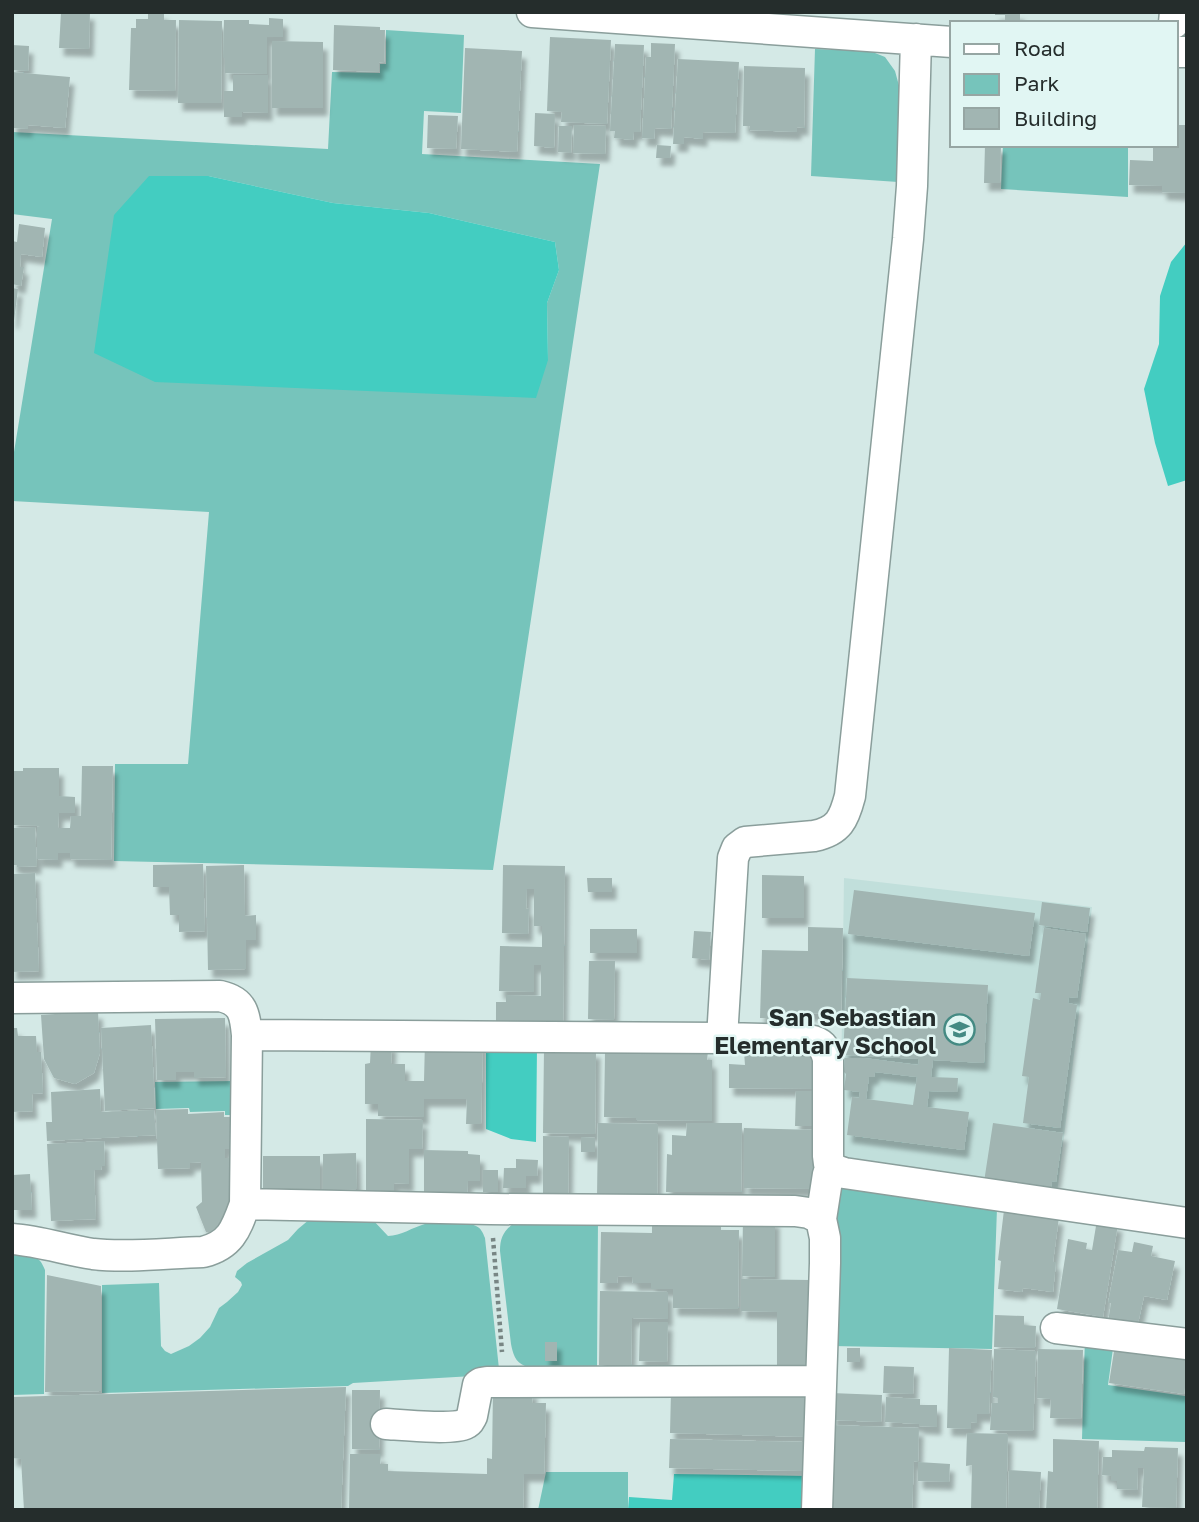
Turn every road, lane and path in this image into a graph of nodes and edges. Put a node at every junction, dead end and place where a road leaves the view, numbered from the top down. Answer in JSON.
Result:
{"nodes":[{"id":1,"x":532,"y":12,"type":"edge"},
{"id":2,"x":546,"y":13,"type":"edge"},
{"id":3,"x":839,"y":23,"type":"edge"},
{"id":4,"x":916,"y":40,"type":"junction"},
{"id":5,"x":950,"y":42,"type":"edge"},
{"id":6,"x":12,"y":998,"type":"edge"},
{"id":7,"x":247,"y":1035,"type":"junction"},
{"id":8,"x":722,"y":1038,"type":"junction"},
{"id":9,"x":832,"y":1168,"type":"junction"},
{"id":10,"x":244,"y":1204,"type":"junction"},
{"id":11,"x":490,"y":1209,"type":"junction"},
{"id":12,"x":821,"y":1219,"type":"junction"},
{"id":13,"x":1187,"y":1223,"type":"edge"},
{"id":14,"x":12,"y":1239,"type":"edge"},
{"id":15,"x":1056,"y":1328,"type":"dead end"},
{"id":16,"x":1187,"y":1344,"type":"edge"},
{"id":17,"x":504,"y":1381,"type":"junction"},
{"id":18,"x":820,"y":1381,"type":"junction"},
{"id":19,"x":386,"y":1424,"type":"dead end"},
{"id":20,"x":817,"y":1510,"type":"edge"}],
"edges":[{"from":1,"to":2,"type":"street"},
{"from":2,"to":3,"type":"street"},
{"from":3,"to":4,"type":"street"},
{"from":4,"to":5,"type":"street"},
{"from":4,"to":8,"type":"street"},
{"from":6,"to":7,"type":"street"},
{"from":7,"to":8,"type":"street"},
{"from":7,"to":10,"type":"street"},
{"from":8,"to":9,"type":"street"},
{"from":9,"to":12,"type":"street"},
{"from":9,"to":13,"type":"street"},
{"from":10,"to":11,"type":"street"},
{"from":10,"to":14,"type":"street"},
{"from":11,"to":12,"type":"street"},
{"from":11,"to":17,"type":"path"},
{"from":12,"to":18,"type":"street"},
{"from":15,"to":16,"type":"street"},
{"from":17,"to":18,"type":"street"},
{"from":17,"to":19,"type":"street"},
{"from":18,"to":20,"type":"street"}]}
